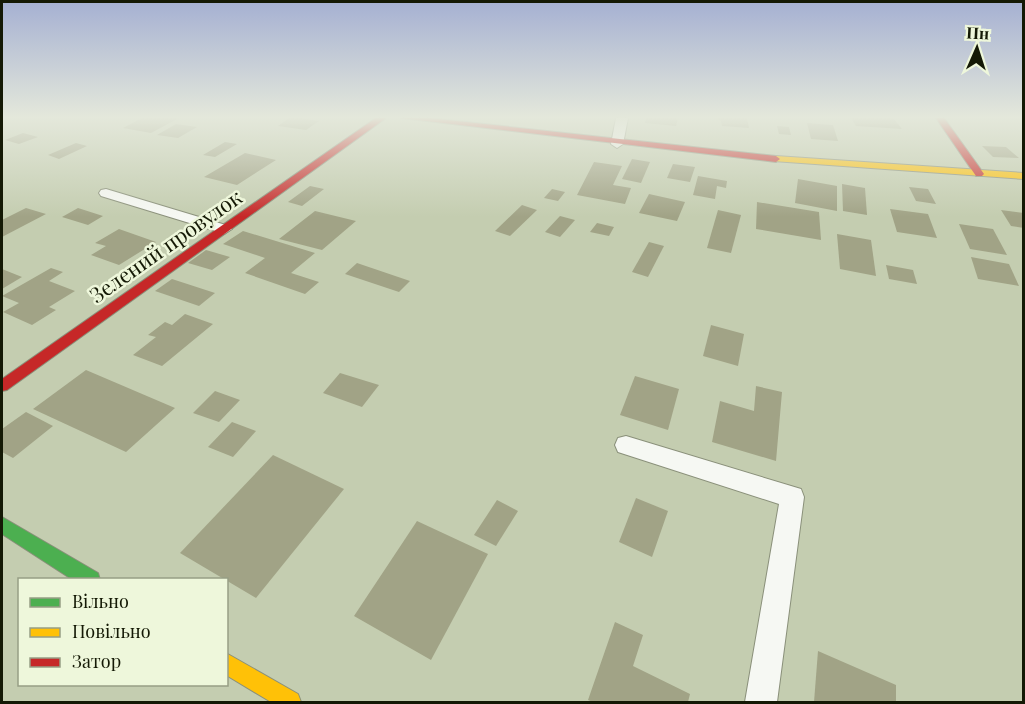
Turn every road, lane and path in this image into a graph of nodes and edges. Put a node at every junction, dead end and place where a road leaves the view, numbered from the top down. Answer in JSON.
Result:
{"nodes":[{"id":1,"x":335,"y":151,"type":"edge"},
{"id":2,"x":700,"y":151,"type":"edge"},
{"id":3,"x":963,"y":151,"type":"edge"},
{"id":4,"x":979,"y":174,"type":"junction"},
{"id":5,"x":1023,"y":176,"type":"edge"},
{"id":6,"x":106,"y":193,"type":"dead end"},
{"id":7,"x":224,"y":229,"type":"junction"},
{"id":8,"x":2,"y":386,"type":"edge"},
{"id":9,"x":626,"y":445,"type":"dead end"},
{"id":10,"x":2,"y":525,"type":"edge"},
{"id":11,"x":89,"y":578,"type":"edge"},
{"id":12,"x":228,"y":664,"type":"edge"},
{"id":13,"x":290,"y":702,"type":"edge"},
{"id":14,"x":761,"y":702,"type":"edge"}],
"edges":[{"from":1,"to":7,"type":"street","name":"Зелений провулок"},
{"from":2,"to":4,"type":"street"},
{"from":3,"to":4,"type":"street"},
{"from":4,"to":5,"type":"street"},
{"from":6,"to":7,"type":"lane"},
{"from":7,"to":8,"type":"street","name":"Зелений провулок"},
{"from":9,"to":14,"type":"lane"},
{"from":10,"to":11,"type":"street"},
{"from":12,"to":13,"type":"street"}]}
